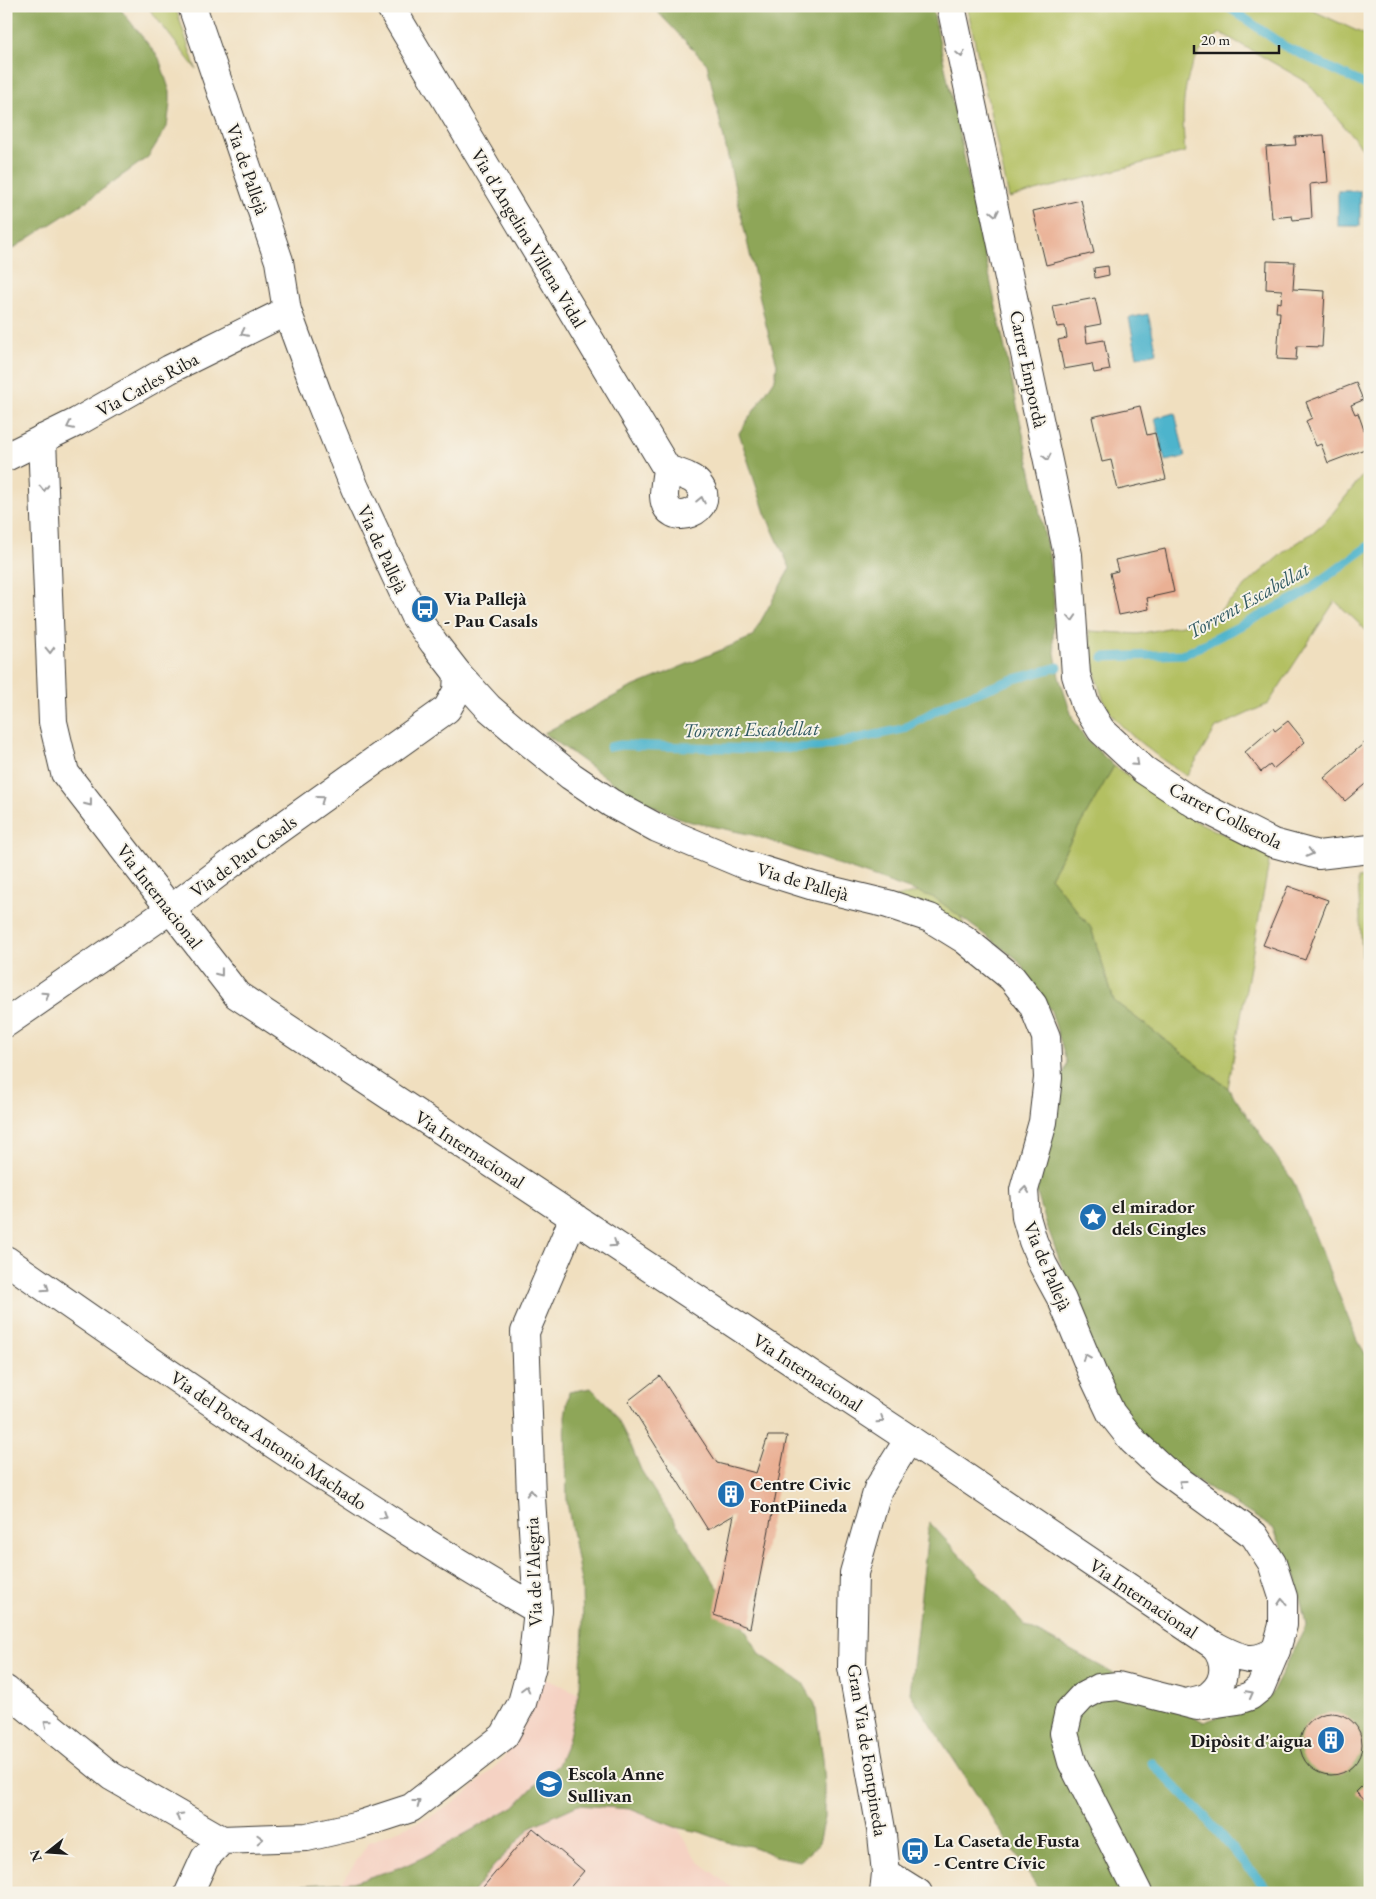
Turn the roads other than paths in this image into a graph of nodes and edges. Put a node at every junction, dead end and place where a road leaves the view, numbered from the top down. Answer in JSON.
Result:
{"nodes":[{"id":1,"x":192,"y":6,"type":"edge"},
{"id":2,"x":390,"y":6,"type":"edge"},
{"id":3,"x":951,"y":6,"type":"edge"},
{"id":4,"x":287,"y":311,"type":"junction"},
{"id":5,"x":42,"y":439,"type":"junction"},
{"id":6,"x":6,"y":457,"type":"edge"},
{"id":7,"x":668,"y":469,"type":"dead end"},
{"id":8,"x":458,"y":674,"type":"junction"},
{"id":9,"x":1101,"y":730,"type":"joint"},
{"id":10,"x":1370,"y":849,"type":"edge"},
{"id":11,"x":171,"y":910,"type":"junction"},
{"id":12,"x":6,"y":1022,"type":"edge"},
{"id":13,"x":574,"y":1217,"type":"junction"},
{"id":14,"x":6,"y":1260,"type":"edge"},
{"id":15,"x":910,"y":1439,"type":"junction"},
{"id":16,"x":538,"y":1610,"type":"junction"},
{"id":17,"x":1215,"y":1646,"type":"junction"},
{"id":18,"x":1276,"y":1650,"type":"junction"},
{"id":19,"x":6,"y":1690,"type":"edge"},
{"id":20,"x":1186,"y":1703,"type":"junction"},
{"id":21,"x":222,"y":1840,"type":"junction"},
{"id":22,"x":885,"y":1883,"type":"edge"},
{"id":23,"x":189,"y":1893,"type":"edge"},
{"id":24,"x":918,"y":1893,"type":"edge"},
{"id":25,"x":1138,"y":1893,"type":"edge"}],
"edges":[{"from":1,"to":4,"type":"street","name":"Via de Pallejà"},
{"from":2,"to":7,"type":"street","name":"Via d'Angelina Villena Vidal"},
{"from":3,"to":9,"type":"street","name":"Carrer Empordà","one_way":true},
{"from":4,"to":5,"type":"street","name":"Via Carles Riba","one_way":true},
{"from":4,"to":8,"type":"street","name":"Via de Pallejà"},
{"from":5,"to":6,"type":"street","name":"Via Carles Riba"},
{"from":5,"to":11,"type":"street","name":"Via Internacional","one_way":true},
{"from":11,"to":8,"type":"street","name":"Via de Pau Casals","one_way":true},
{"from":18,"to":8,"type":"street","name":"Via de Pallejà","one_way":true},
{"from":9,"to":10,"type":"street","name":"Carrer Collserola","one_way":true},
{"from":12,"to":11,"type":"street","name":"Via de Pau Casals","one_way":true},
{"from":11,"to":13,"type":"street","name":"Via Internacional","one_way":true},
{"from":13,"to":15,"type":"street","name":"Via Internacional","one_way":true},
{"from":16,"to":13,"type":"street","name":"Via de l'Alegria","one_way":true},
{"from":14,"to":16,"type":"street","name":"Via del Poeta Antonio Machado","one_way":true},
{"from":15,"to":17,"type":"street","name":"Via Internacional"},
{"from":15,"to":22,"type":"street","name":"Gran Via de Fontpineda"},
{"from":21,"to":16,"type":"street","name":"Via de l'Alegria","one_way":true},
{"from":17,"to":18,"type":"street","name":"Via Internacional"},
{"from":17,"to":20,"type":"street","name":"Via Internacional"},
{"from":20,"to":18,"type":"street","name":"Via de Pallejà","one_way":true},
{"from":21,"to":19,"type":"street","one_way":true},
{"from":20,"to":25,"type":"street","name":"Via de Pallejà"},
{"from":21,"to":23,"type":"street"},
{"from":22,"to":24,"type":"street"}]}
